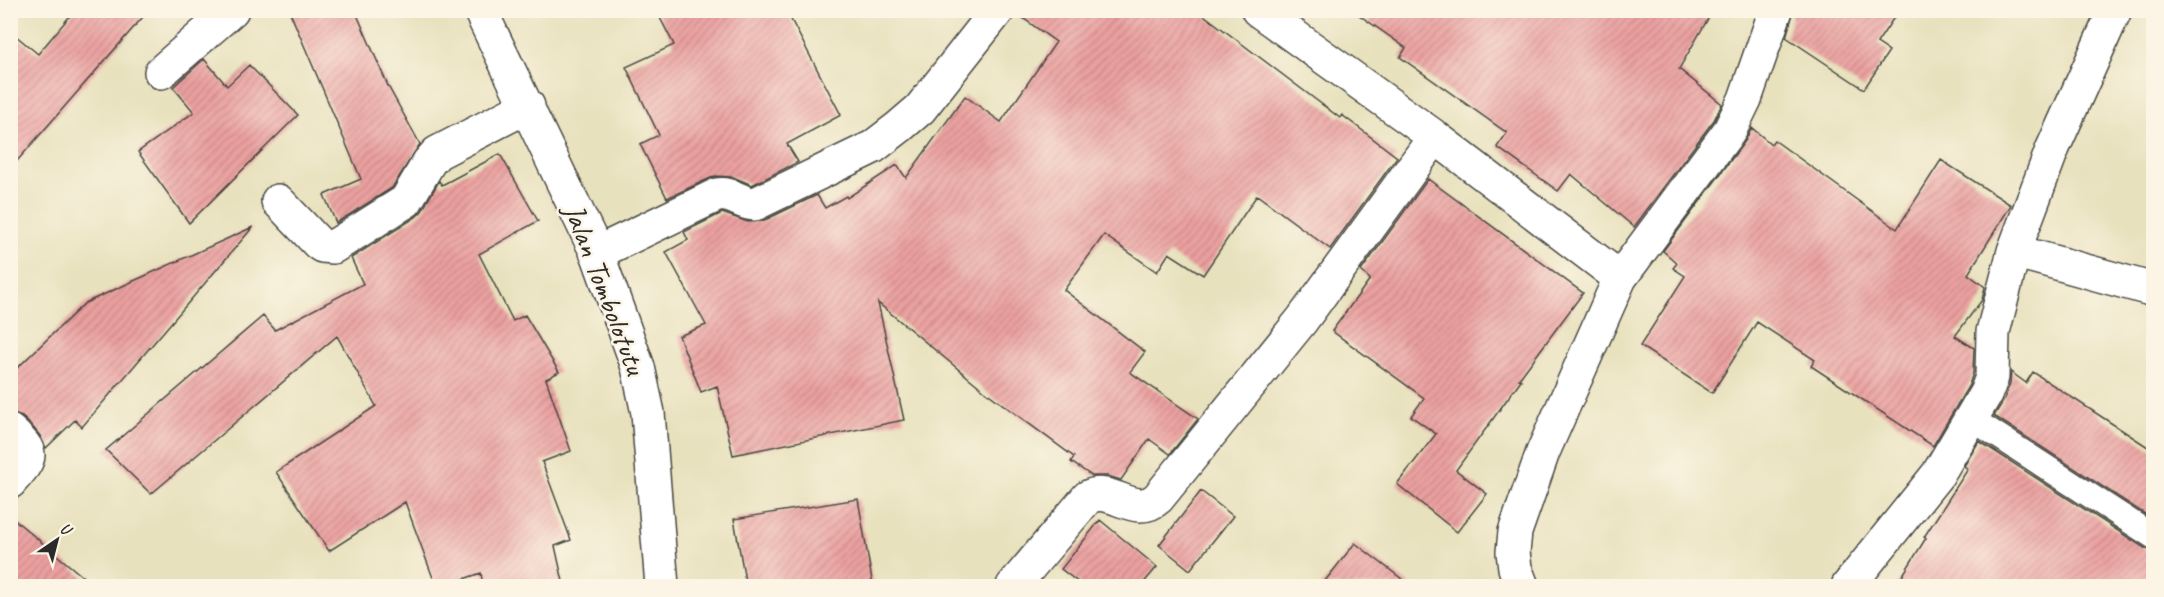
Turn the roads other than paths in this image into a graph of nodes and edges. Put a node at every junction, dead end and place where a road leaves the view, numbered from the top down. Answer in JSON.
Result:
{"nodes":[{"id":1,"x":232,"y":10,"type":"edge"},
{"id":2,"x":480,"y":10,"type":"edge"},
{"id":3,"x":998,"y":10,"type":"edge"},
{"id":4,"x":1258,"y":10,"type":"edge"},
{"id":5,"x":1776,"y":10,"type":"edge"},
{"id":6,"x":2115,"y":10,"type":"edge"},
{"id":7,"x":161,"y":72,"type":"dead end"},
{"id":8,"x":528,"y":106,"type":"junction"},
{"id":9,"x":1435,"y":137,"type":"junction"},
{"id":10,"x":278,"y":201,"type":"dead end"},
{"id":11,"x":2014,"y":251,"type":"junction"},
{"id":12,"x":597,"y":253,"type":"junction"},
{"id":13,"x":1620,"y":278,"type":"junction"},
{"id":14,"x":2154,"y":290,"type":"edge"},
{"id":15,"x":1972,"y":419,"type":"junction"},
{"id":16,"x":10,"y":431,"type":"edge"},
{"id":17,"x":10,"y":482,"type":"edge"},
{"id":18,"x":2154,"y":537,"type":"edge"},
{"id":19,"x":662,"y":586,"type":"edge"},
{"id":20,"x":1013,"y":586,"type":"edge"},
{"id":21,"x":1522,"y":586,"type":"edge"},
{"id":22,"x":1848,"y":586,"type":"edge"}],
"edges":[{"from":1,"to":7,"type":"street"},
{"from":2,"to":8,"type":"street","name":"Jalan Tombolotutu"},
{"from":3,"to":12,"type":"street"},
{"from":4,"to":9,"type":"street"},
{"from":5,"to":13,"type":"street"},
{"from":6,"to":11,"type":"street"},
{"from":8,"to":10,"type":"street"},
{"from":8,"to":12,"type":"street","name":"Jalan Tombolotutu"},
{"from":9,"to":13,"type":"street"},
{"from":9,"to":20,"type":"street"},
{"from":11,"to":14,"type":"street"},
{"from":11,"to":15,"type":"street"},
{"from":12,"to":19,"type":"street","name":"Jalan Tombolotutu"},
{"from":13,"to":21,"type":"street"},
{"from":15,"to":18,"type":"lane"},
{"from":15,"to":22,"type":"street"},
{"from":16,"to":17,"type":"street"}]}
